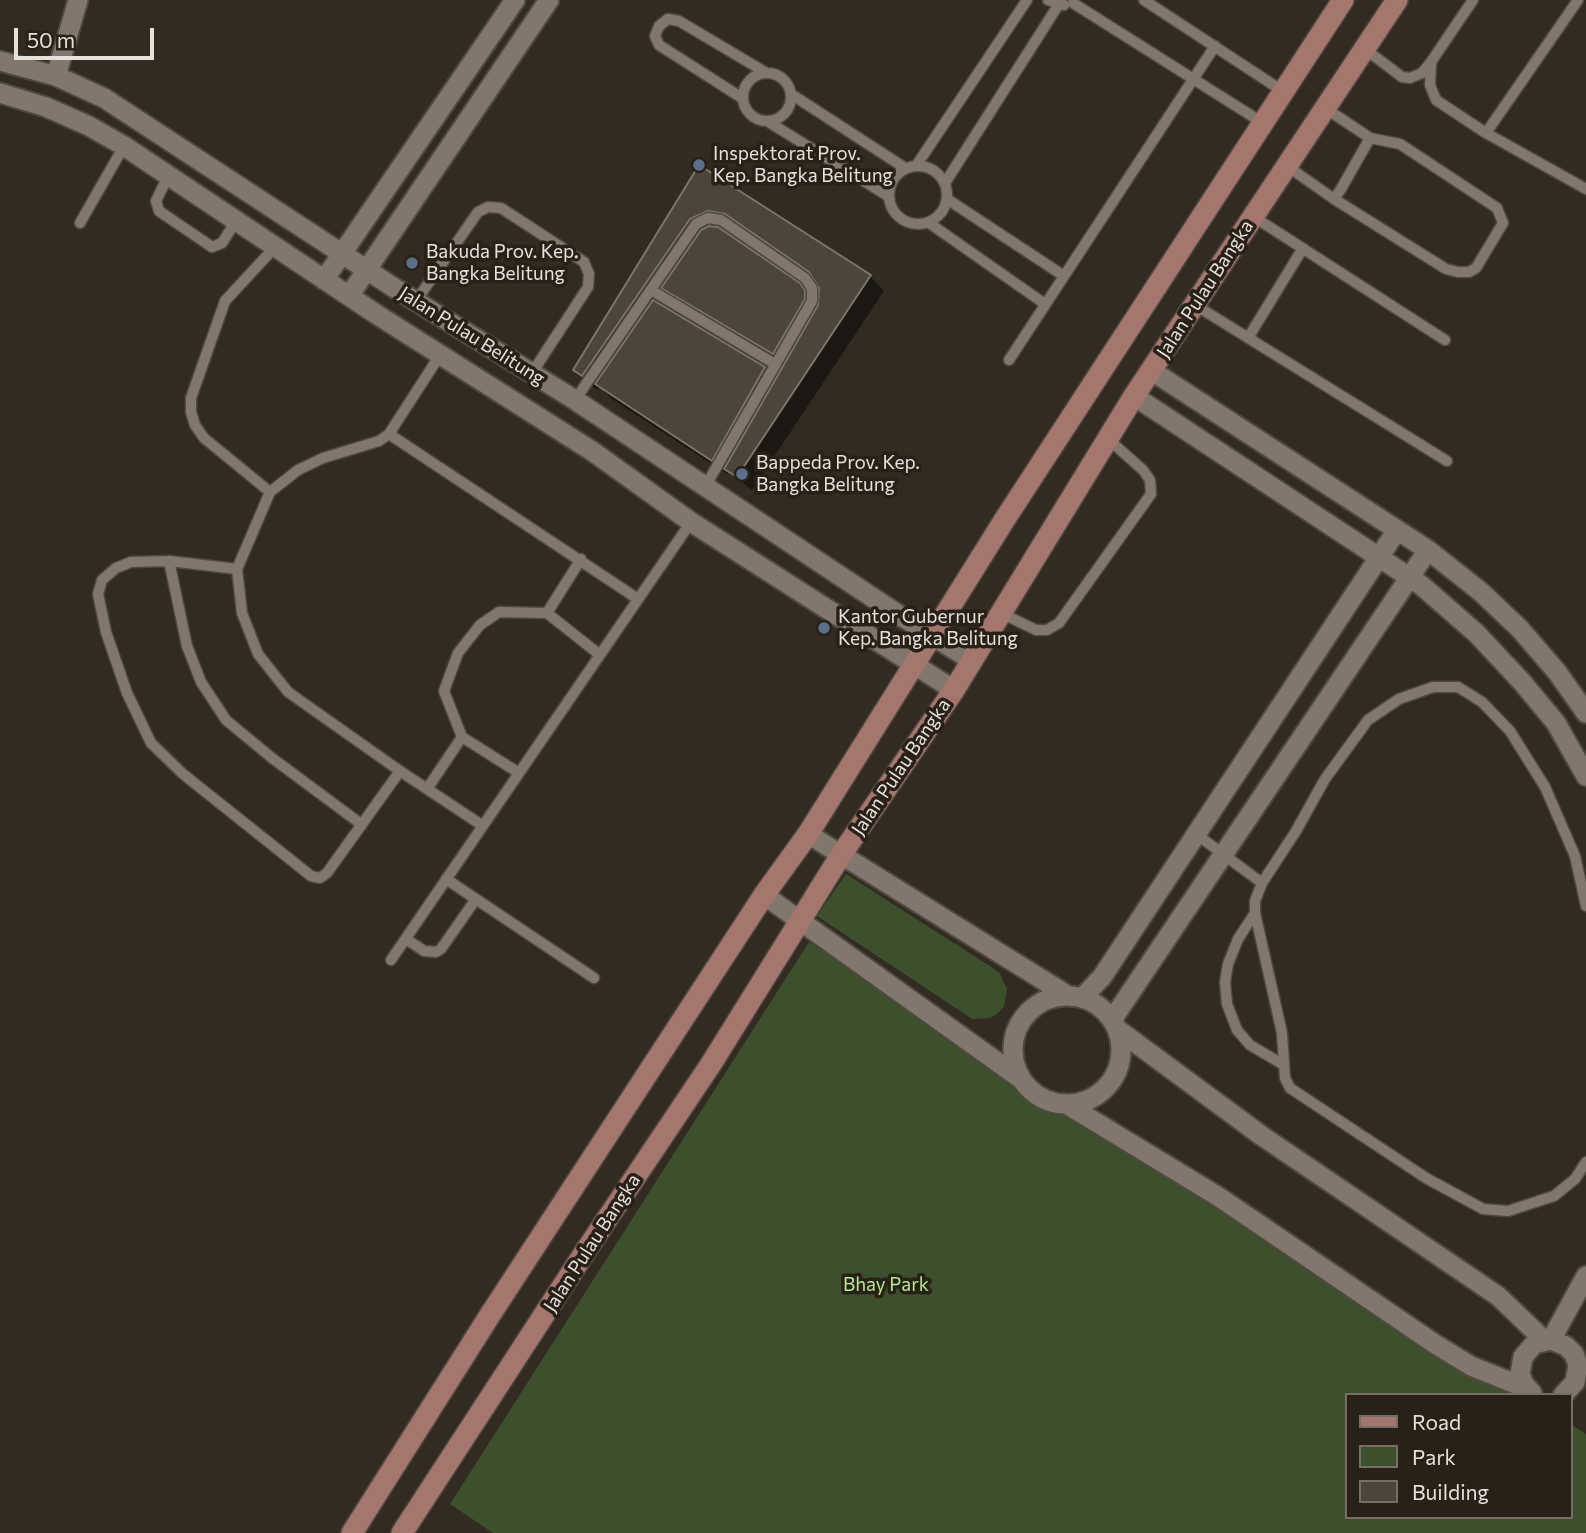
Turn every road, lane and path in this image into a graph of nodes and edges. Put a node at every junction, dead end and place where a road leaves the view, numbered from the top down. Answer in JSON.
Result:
{"nodes":[{"id":1,"x":78,"y":0,"type":"edge"},
{"id":2,"x":88,"y":0,"type":"edge"},
{"id":3,"x":515,"y":0,"type":"edge"},
{"id":4,"x":549,"y":0,"type":"edge"},
{"id":5,"x":1027,"y":0,"type":"edge"},
{"id":6,"x":1048,"y":0,"type":"edge"},
{"id":7,"x":1144,"y":0,"type":"edge"},
{"id":8,"x":1343,"y":0,"type":"edge"},
{"id":9,"x":1397,"y":0,"type":"edge"},
{"id":10,"x":1473,"y":0,"type":"edge"},
{"id":11,"x":1578,"y":0,"type":"edge"},
{"id":12,"x":1076,"y":1,"type":"edge"},
{"id":13,"x":1059,"y":4,"type":"junction"},
{"id":14,"x":72,"y":24,"type":"junction"},
{"id":15,"x":1215,"y":46,"type":"junction"},
{"id":16,"x":1365,"y":48,"type":"junction"},
{"id":17,"x":0,"y":61,"type":"edge"},
{"id":18,"x":1431,"y":62,"type":"junction"},
{"id":19,"x":765,"y":72,"type":"junction"},
{"id":20,"x":56,"y":76,"type":"junction"},
{"id":21,"x":1194,"y":79,"type":"junction"},
{"id":22,"x":1284,"y":92,"type":"junction"},
{"id":23,"x":0,"y":93,"type":"edge"},
{"id":24,"x":790,"y":94,"type":"junction"},
{"id":25,"x":742,"y":98,"type":"junction"},
{"id":26,"x":1324,"y":108,"type":"junction"},
{"id":27,"x":767,"y":121,"type":"junction"},
{"id":28,"x":1263,"y":123,"type":"junction"},
{"id":29,"x":1486,"y":133,"type":"junction"},
{"id":30,"x":1370,"y":138,"type":"junction"},
{"id":31,"x":124,"y":146,"type":"junction"},
{"id":32,"x":916,"y":166,"type":"junction"},
{"id":33,"x":1287,"y":166,"type":"junction"},
{"id":34,"x":905,"y":169,"type":"junction"},
{"id":35,"x":168,"y":176,"type":"junction"},
{"id":36,"x":944,"y":183,"type":"junction"},
{"id":37,"x":1586,"y":189,"type":"edge"},
{"id":38,"x":888,"y":197,"type":"junction"},
{"id":39,"x":1334,"y":199,"type":"junction"},
{"id":40,"x":947,"y":200,"type":"junction"},
{"id":41,"x":1253,"y":216,"type":"junction"},
{"id":42,"x":236,"y":221,"type":"junction"},
{"id":43,"x":80,"y":223,"type":"dead end"},
{"id":44,"x":929,"y":223,"type":"junction"},
{"id":45,"x":275,"y":247,"type":"junction"},
{"id":46,"x":1303,"y":248,"type":"junction"},
{"id":47,"x":341,"y":253,"type":"junction"},
{"id":48,"x":367,"y":269,"type":"junction"},
{"id":49,"x":1064,"y":276,"type":"junction"},
{"id":50,"x":324,"y":279,"type":"junction"},
{"id":51,"x":651,"y":290,"type":"junction"},
{"id":52,"x":349,"y":296,"type":"junction"},
{"id":53,"x":416,"y":301,"type":"junction"},
{"id":54,"x":1045,"y":304,"type":"junction"},
{"id":55,"x":1194,"y":305,"type":"junction"},
{"id":56,"x":1248,"y":338,"type":"junction"},
{"id":57,"x":1445,"y":340,"type":"dead end"},
{"id":58,"x":440,"y":355,"type":"junction"},
{"id":59,"x":1009,"y":360,"type":"dead end"},
{"id":60,"x":775,"y":364,"type":"junction"},
{"id":61,"x":1152,"y":371,"type":"junction"},
{"id":62,"x":532,"y":373,"type":"junction"},
{"id":63,"x":1134,"y":396,"type":"junction"},
{"id":64,"x":575,"y":400,"type":"junction"},
{"id":65,"x":389,"y":434,"type":"junction"},
{"id":66,"x":1107,"y":439,"type":"junction"},
{"id":67,"x":1447,"y":461,"type":"dead end"},
{"id":68,"x":705,"y":487,"type":"junction"},
{"id":69,"x":270,"y":492,"type":"junction"},
{"id":70,"x":691,"y":523,"type":"junction"},
{"id":71,"x":1397,"y":530,"type":"junction"},
{"id":72,"x":1428,"y":550,"type":"junction"},
{"id":73,"x":1379,"y":557,"type":"junction"},
{"id":74,"x":581,"y":559,"type":"junction"},
{"id":75,"x":169,"y":561,"type":"junction"},
{"id":76,"x":237,"y":569,"type":"junction"},
{"id":77,"x":1409,"y":577,"type":"junction"},
{"id":78,"x":638,"y":599,"type":"junction"},
{"id":79,"x":547,"y":613,"type":"junction"},
{"id":80,"x":1001,"y":613,"type":"junction"},
{"id":81,"x":932,"y":636,"type":"junction"},
{"id":82,"x":600,"y":655,"type":"junction"},
{"id":83,"x":971,"y":660,"type":"junction"},
{"id":84,"x":915,"y":664,"type":"junction"},
{"id":85,"x":954,"y":690,"type":"junction"},
{"id":86,"x":1586,"y":713,"type":"edge"},
{"id":87,"x":462,"y":737,"type":"junction"},
{"id":88,"x":400,"y":771,"type":"junction"},
{"id":89,"x":519,"y":773,"type":"junction"},
{"id":90,"x":1586,"y":776,"type":"edge"},
{"id":91,"x":427,"y":789,"type":"junction"},
{"id":92,"x":361,"y":824,"type":"junction"},
{"id":93,"x":483,"y":826,"type":"junction"},
{"id":94,"x":808,"y":834,"type":"junction"},
{"id":95,"x":1196,"y":834,"type":"junction"},
{"id":96,"x":1223,"y":854,"type":"junction"},
{"id":97,"x":841,"y":855,"type":"junction"},
{"id":98,"x":446,"y":879,"type":"junction"},
{"id":99,"x":1262,"y":883,"type":"junction"},
{"id":100,"x":764,"y":895,"type":"junction"},
{"id":101,"x":476,"y":899,"type":"junction"},
{"id":102,"x":1586,"y":906,"type":"edge"},
{"id":103,"x":1255,"y":913,"type":"junction"},
{"id":104,"x":801,"y":921,"type":"junction"},
{"id":105,"x":406,"y":939,"type":"junction"},
{"id":106,"x":391,"y":960,"type":"dead end"},
{"id":107,"x":594,"y":978,"type":"dead end"},
{"id":108,"x":1074,"y":997,"type":"junction"},
{"id":109,"x":1114,"y":1024,"type":"junction"},
{"id":110,"x":1284,"y":1065,"type":"junction"},
{"id":111,"x":1022,"y":1079,"type":"junction"},
{"id":112,"x":1066,"y":1104,"type":"junction"},
{"id":113,"x":1586,"y":1162,"type":"edge"},
{"id":114,"x":1586,"y":1276,"type":"edge"},
{"id":115,"x":1586,"y":1337,"type":"edge"},
{"id":116,"x":1548,"y":1340,"type":"junction"},
{"id":117,"x":1579,"y":1356,"type":"edge"},
{"id":118,"x":1574,"y":1391,"type":"edge"},
{"id":119,"x":1532,"y":1392,"type":"edge"},
{"id":120,"x":352,"y":1533,"type":"edge"},
{"id":121,"x":402,"y":1533,"type":"edge"}],
"edges":[{"from":1,"to":14,"type":"street"},
{"from":2,"to":14,"type":"street"},
{"from":3,"to":47,"type":"street"},
{"from":4,"to":48,"type":"street"},
{"from":5,"to":32,"type":"lane"},
{"from":6,"to":13,"type":"lane"},
{"from":7,"to":15,"type":"lane"},
{"from":8,"to":22,"type":"main road"},
{"from":9,"to":16,"type":"main road","name":"Jalan Pulau Bangka"},
{"from":10,"to":18,"type":"lane"},
{"from":11,"to":29,"type":"lane"},
{"from":12,"to":13,"type":"lane"},
{"from":12,"to":21,"type":"lane"},
{"from":13,"to":36,"type":"lane"},
{"from":14,"to":20,"type":"street"},
{"from":15,"to":21,"type":"lane"},
{"from":15,"to":22,"type":"lane"},
{"from":16,"to":18,"type":"lane"},
{"from":16,"to":26,"type":"main road","name":"Jalan Pulau Bangka"},
{"from":17,"to":20,"type":"street","name":"Jalan Pulau Belitung"},
{"from":18,"to":29,"type":"lane"},
{"from":19,"to":24,"type":"lane"},
{"from":19,"to":25,"type":"lane"},
{"from":19,"to":25,"type":"lane"},
{"from":20,"to":47,"type":"street","name":"Jalan Pulau Belitung"},
{"from":21,"to":28,"type":"lane"},
{"from":21,"to":49,"type":"lane"},
{"from":22,"to":28,"type":"main road"},
{"from":23,"to":31,"type":"street","name":"Jalan Pulau Belitung"},
{"from":24,"to":27,"type":"lane"},
{"from":24,"to":34,"type":"lane"},
{"from":25,"to":27,"type":"lane"},
{"from":26,"to":30,"type":"lane"},
{"from":26,"to":33,"type":"main road","name":"Jalan Pulau Bangka"},
{"from":27,"to":38,"type":"lane"},
{"from":28,"to":81,"type":"main road"},
{"from":29,"to":37,"type":"lane"},
{"from":30,"to":39,"type":"lane"},
{"from":30,"to":39,"type":"lane"},
{"from":31,"to":35,"type":"street","name":"Jalan Pulau Belitung"},
{"from":31,"to":43,"type":"lane"},
{"from":32,"to":34,"type":"lane"},
{"from":32,"to":36,"type":"lane"},
{"from":33,"to":39,"type":"lane"},
{"from":33,"to":41,"type":"main road","name":"Jalan Pulau Bangka"},
{"from":34,"to":38,"type":"lane"},
{"from":35,"to":42,"type":"street","name":"Jalan Pulau Belitung"},
{"from":35,"to":42,"type":"lane"},
{"from":36,"to":40,"type":"lane"},
{"from":38,"to":44,"type":"lane"},
{"from":40,"to":44,"type":"lane"},
{"from":40,"to":49,"type":"lane"},
{"from":41,"to":46,"type":"lane"},
{"from":41,"to":55,"type":"main road","name":"Jalan Pulau Bangka"},
{"from":42,"to":45,"type":"street","name":"Jalan Pulau Belitung"},
{"from":44,"to":54,"type":"lane"},
{"from":45,"to":50,"type":"street","name":"Jalan Pulau Belitung"},
{"from":45,"to":69,"type":"lane"},
{"from":46,"to":56,"type":"lane"},
{"from":46,"to":57,"type":"lane"},
{"from":47,"to":48,"type":"street","name":"Jalan Pulau Belitung"},
{"from":47,"to":50,"type":"street"},
{"from":48,"to":52,"type":"street"},
{"from":48,"to":53,"type":"street","name":"Jalan Pulau Belitung"},
{"from":49,"to":54,"type":"lane"},
{"from":50,"to":52,"type":"street","name":"Jalan Pulau Belitung"},
{"from":51,"to":60,"type":"lane"},
{"from":51,"to":60,"type":"lane"},
{"from":51,"to":64,"type":"lane"},
{"from":52,"to":58,"type":"street","name":"Jalan Pulau Belitung"},
{"from":53,"to":62,"type":"street","name":"Jalan Pulau Belitung"},
{"from":53,"to":62,"type":"lane"},
{"from":54,"to":59,"type":"lane"},
{"from":55,"to":56,"type":"lane"},
{"from":55,"to":61,"type":"main road","name":"Jalan Pulau Bangka"},
{"from":56,"to":67,"type":"lane"},
{"from":58,"to":65,"type":"lane"},
{"from":58,"to":70,"type":"street","name":"Jalan Pulau Belitung"},
{"from":60,"to":68,"type":"lane"},
{"from":61,"to":63,"type":"main road","name":"Jalan Pulau Bangka"},
{"from":61,"to":71,"type":"street"},
{"from":62,"to":64,"type":"street","name":"Jalan Pulau Belitung"},
{"from":63,"to":66,"type":"main road","name":"Jalan Pulau Bangka"},
{"from":63,"to":73,"type":"street"},
{"from":64,"to":68,"type":"street","name":"Jalan Pulau Belitung"},
{"from":65,"to":69,"type":"lane"},
{"from":65,"to":74,"type":"lane"},
{"from":66,"to":80,"type":"main road","name":"Jalan Pulau Bangka"},
{"from":66,"to":80,"type":"lane"},
{"from":68,"to":81,"type":"street","name":"Jalan Pulau Belitung"},
{"from":69,"to":76,"type":"lane"},
{"from":70,"to":78,"type":"lane"},
{"from":70,"to":84,"type":"street","name":"Jalan Pulau Belitung"},
{"from":71,"to":72,"type":"street"},
{"from":71,"to":73,"type":"street"},
{"from":72,"to":77,"type":"street"},
{"from":72,"to":86,"type":"street"},
{"from":73,"to":77,"type":"street"},
{"from":73,"to":95,"type":"street"},
{"from":74,"to":78,"type":"lane"},
{"from":74,"to":79,"type":"lane"},
{"from":75,"to":76,"type":"lane"},
{"from":75,"to":92,"type":"lane"},
{"from":75,"to":92,"type":"lane"},
{"from":76,"to":88,"type":"lane"},
{"from":77,"to":90,"type":"street"},
{"from":77,"to":96,"type":"street"},
{"from":78,"to":82,"type":"lane"},
{"from":79,"to":82,"type":"lane"},
{"from":79,"to":87,"type":"lane"},
{"from":80,"to":83,"type":"main road","name":"Jalan Pulau Bangka"},
{"from":81,"to":83,"type":"street","name":"Jalan Pulau Belitung"},
{"from":81,"to":84,"type":"main road"},
{"from":82,"to":89,"type":"lane"},
{"from":83,"to":85,"type":"main road","name":"Jalan Pulau Bangka"},
{"from":84,"to":85,"type":"street","name":"Jalan Pulau Belitung"},
{"from":84,"to":94,"type":"main road"},
{"from":85,"to":97,"type":"main road","name":"Jalan Pulau Bangka"},
{"from":87,"to":89,"type":"lane"},
{"from":87,"to":91,"type":"lane"},
{"from":88,"to":91,"type":"lane"},
{"from":88,"to":92,"type":"lane"},
{"from":89,"to":93,"type":"lane"},
{"from":91,"to":93,"type":"lane"},
{"from":93,"to":98,"type":"lane"},
{"from":94,"to":97,"type":"street"},
{"from":94,"to":100,"type":"main road"},
{"from":95,"to":96,"type":"lane"},
{"from":95,"to":108,"type":"street"},
{"from":96,"to":99,"type":"lane"},
{"from":96,"to":109,"type":"street"},
{"from":97,"to":104,"type":"main road","name":"Jalan Pulau Bangka"},
{"from":97,"to":108,"type":"street"},
{"from":98,"to":101,"type":"lane"},
{"from":98,"to":105,"type":"lane"},
{"from":99,"to":102,"type":"lane"},
{"from":99,"to":103,"type":"lane"},
{"from":100,"to":104,"type":"street"},
{"from":100,"to":120,"type":"main road"},
{"from":101,"to":105,"type":"lane"},
{"from":101,"to":107,"type":"lane"},
{"from":103,"to":110,"type":"lane"},
{"from":103,"to":110,"type":"lane"},
{"from":104,"to":111,"type":"street"},
{"from":104,"to":121,"type":"main road","name":"Jalan Pulau Bangka"},
{"from":105,"to":106,"type":"lane"},
{"from":108,"to":109,"type":"street"},
{"from":108,"to":111,"type":"street"},
{"from":109,"to":112,"type":"street"},
{"from":109,"to":116,"type":"street"},
{"from":110,"to":113,"type":"lane"},
{"from":111,"to":112,"type":"street"},
{"from":112,"to":119,"type":"street"},
{"from":114,"to":116,"type":"street"},
{"from":115,"to":117,"type":"street"},
{"from":116,"to":117,"type":"street"},
{"from":116,"to":119,"type":"street"},
{"from":117,"to":118,"type":"street"}]}
